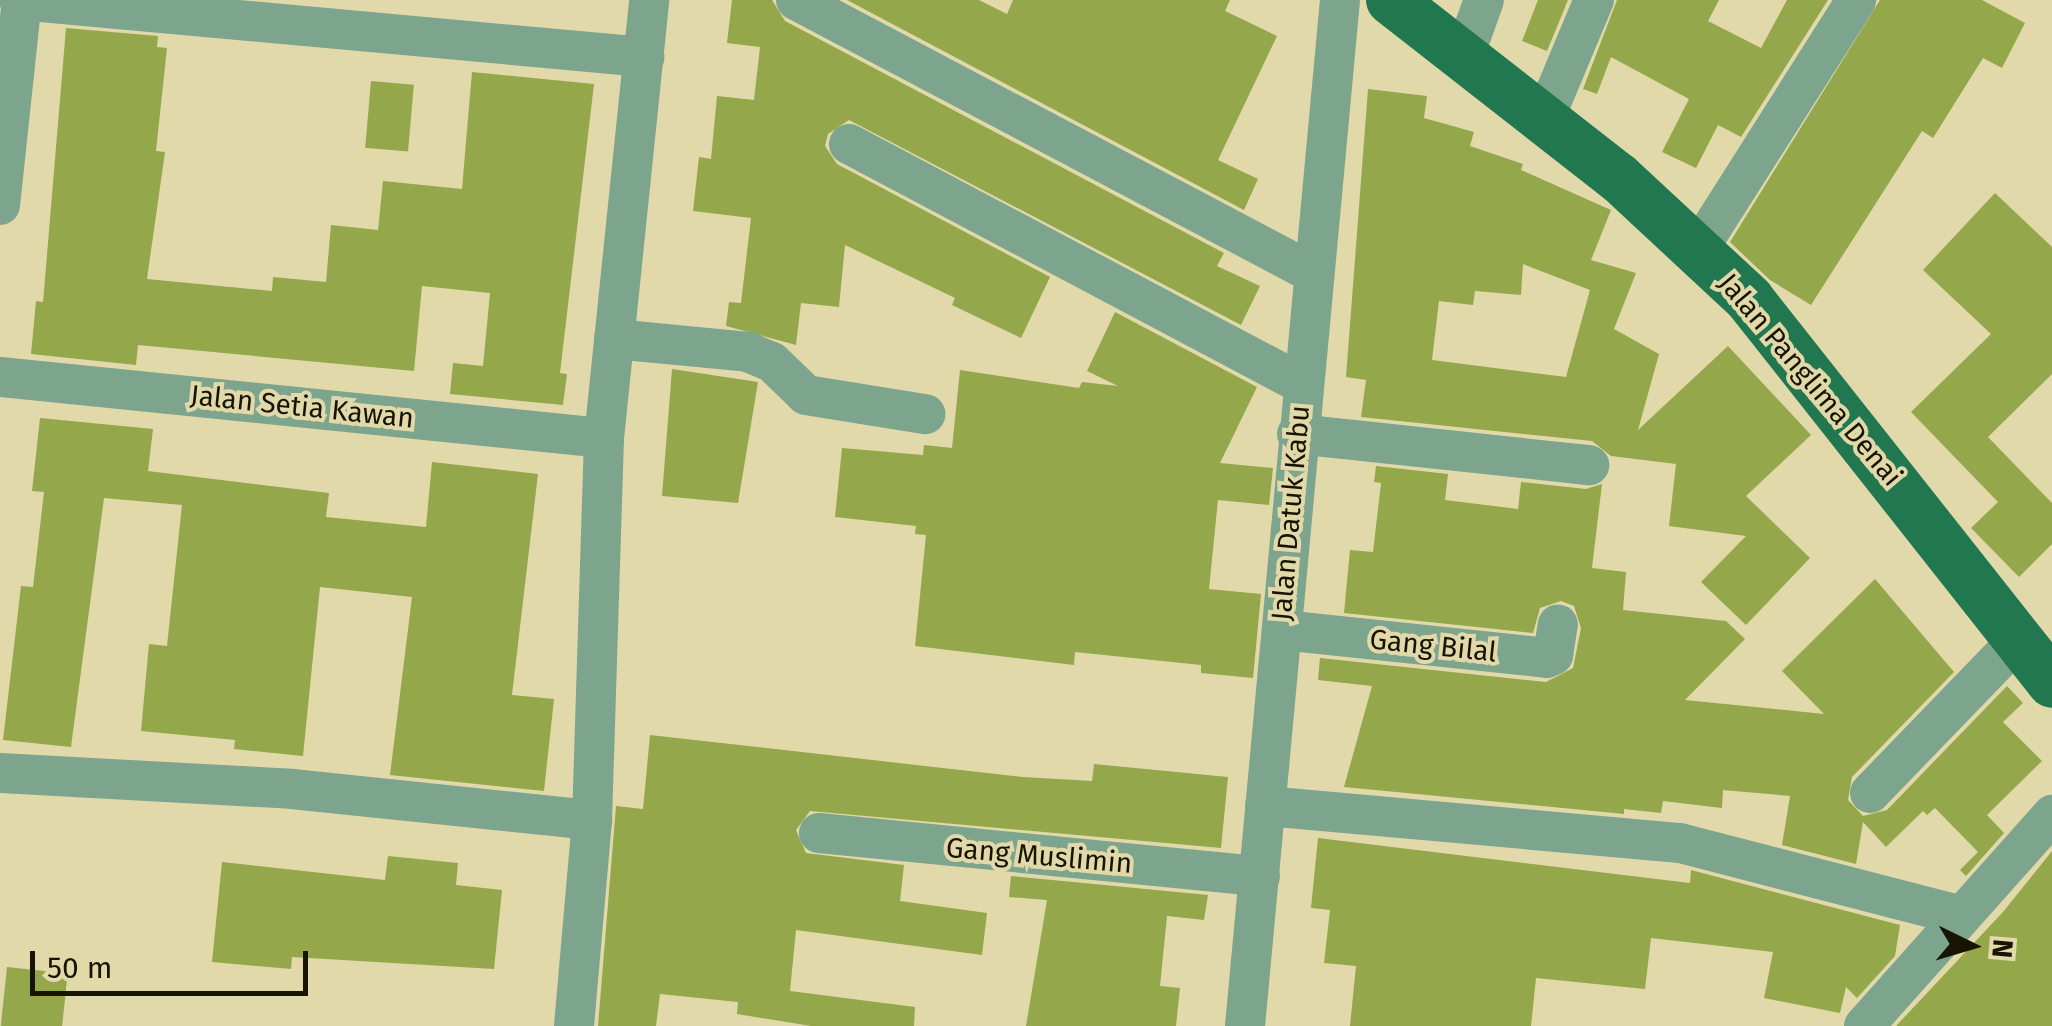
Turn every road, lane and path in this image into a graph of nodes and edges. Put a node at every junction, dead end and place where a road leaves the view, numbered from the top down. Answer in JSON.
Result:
{"nodes":[{"id":1,"x":21,"y":0,"type":"edge"},
{"id":2,"x":650,"y":0,"type":"edge"},
{"id":3,"x":796,"y":0,"type":"edge"},
{"id":4,"x":1340,"y":0,"type":"edge"},
{"id":5,"x":1391,"y":0,"type":"edge"},
{"id":6,"x":1484,"y":0,"type":"edge"},
{"id":7,"x":1594,"y":0,"type":"edge"},
{"id":8,"x":1856,"y":0,"type":"edge"},
{"id":9,"x":1465,"y":53,"type":"junction"},
{"id":10,"x":644,"y":57,"type":"junction"},
{"id":11,"x":1545,"y":117,"type":"junction"},
{"id":12,"x":849,"y":144,"type":"dead end"},
{"id":13,"x":0,"y":205,"type":"edge"},
{"id":14,"x":1697,"y":251,"type":"junction"},
{"id":15,"x":1312,"y":274,"type":"junction"},
{"id":16,"x":614,"y":339,"type":"junction"},
{"id":17,"x":0,"y":377,"type":"edge"},
{"id":18,"x":1302,"y":384,"type":"junction"},
{"id":19,"x":925,"y":414,"type":"dead end"},
{"id":20,"x":1297,"y":434,"type":"junction"},
{"id":21,"x":604,"y":438,"type":"junction"},
{"id":22,"x":1589,"y":465,"type":"dead end"},
{"id":23,"x":1558,"y":624,"type":"dead end"},
{"id":24,"x":1282,"y":630,"type":"junction"},
{"id":25,"x":2018,"y":640,"type":"junction"},
{"id":26,"x":2052,"y":683,"type":"edge"},
{"id":27,"x":0,"y":773,"type":"edge"},
{"id":28,"x":1870,"y":793,"type":"dead end"},
{"id":29,"x":1265,"y":806,"type":"junction"},
{"id":30,"x":2052,"y":815,"type":"edge"},
{"id":31,"x":592,"y":820,"type":"junction"},
{"id":32,"x":819,"y":833,"type":"dead end"},
{"id":33,"x":1260,"y":876,"type":"junction"},
{"id":34,"x":1962,"y":916,"type":"junction"},
{"id":35,"x":574,"y":1026,"type":"edge"},
{"id":36,"x":1245,"y":1026,"type":"edge"},
{"id":37,"x":1864,"y":1026,"type":"edge"}],
"edges":[{"from":1,"to":10,"type":"street"},
{"from":1,"to":13,"type":"street"},
{"from":2,"to":10,"type":"street"},
{"from":3,"to":15,"type":"street"},
{"from":4,"to":15,"type":"street","name":"Jalan Datuk Kabu"},
{"from":5,"to":9,"type":"main road","name":"Jalan Panglima Denai"},
{"from":6,"to":9,"type":"street"},
{"from":7,"to":11,"type":"street"},
{"from":8,"to":14,"type":"street"},
{"from":9,"to":11,"type":"main road","name":"Jalan Panglima Denai"},
{"from":10,"to":16,"type":"street"},
{"from":11,"to":14,"type":"main road","name":"Jalan Panglima Denai"},
{"from":12,"to":18,"type":"street"},
{"from":14,"to":25,"type":"main road","name":"Jalan Panglima Denai"},
{"from":15,"to":18,"type":"street","name":"Jalan Datuk Kabu"},
{"from":16,"to":19,"type":"street"},
{"from":16,"to":21,"type":"street"},
{"from":17,"to":21,"type":"street","name":"Jalan Setia Kawan"},
{"from":18,"to":20,"type":"street","name":"Jalan Datuk Kabu"},
{"from":20,"to":22,"type":"street"},
{"from":20,"to":24,"type":"street","name":"Jalan Datuk Kabu"},
{"from":21,"to":31,"type":"street"},
{"from":23,"to":24,"type":"street","name":"Gang Bilal"},
{"from":24,"to":29,"type":"street","name":"Jalan Datuk Kabu"},
{"from":25,"to":26,"type":"main road","name":"Jalan Panglima Denai"},
{"from":25,"to":28,"type":"street"},
{"from":27,"to":31,"type":"street"},
{"from":29,"to":33,"type":"street","name":"Jalan Datuk Kabu"},
{"from":29,"to":34,"type":"street"},
{"from":30,"to":34,"type":"street"},
{"from":31,"to":35,"type":"street"},
{"from":32,"to":33,"type":"street","name":"Gang Muslimin"},
{"from":33,"to":36,"type":"street","name":"Jalan Datuk Kabu"},
{"from":34,"to":37,"type":"street"}]}
